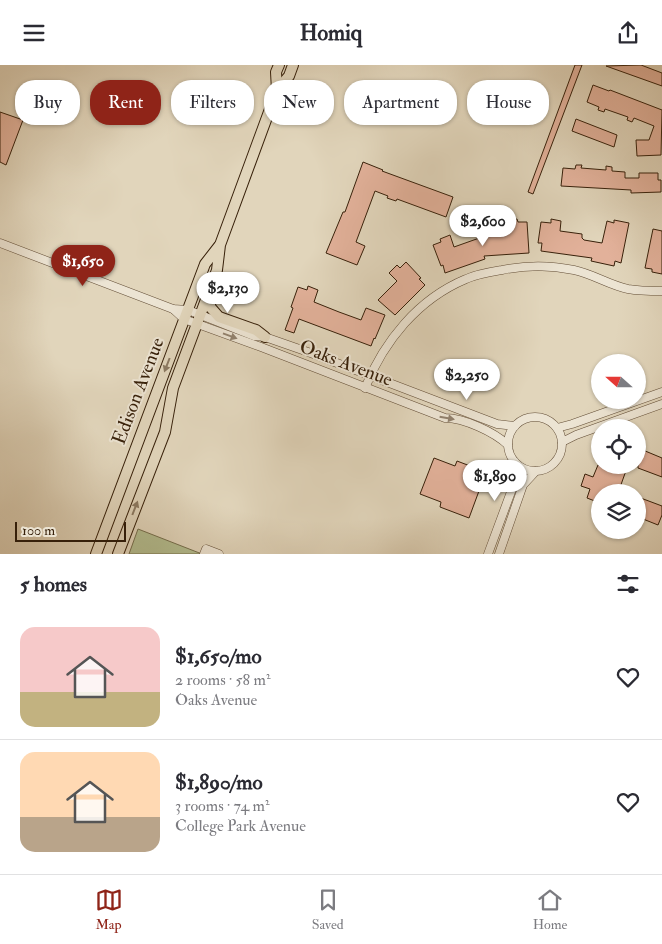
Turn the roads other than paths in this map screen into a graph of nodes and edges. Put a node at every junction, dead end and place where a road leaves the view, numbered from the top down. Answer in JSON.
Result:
{"nodes":[{"id":1,"x":279,"y":65,"type":"edge"},
{"id":2,"x":293,"y":65,"type":"edge"},
{"id":3,"x":276,"y":80,"type":"edge"},
{"id":4,"x":286,"y":80,"type":"edge"},
{"id":5,"x":264,"y":125,"type":"edge"},
{"id":6,"x":0,"y":243,"type":"edge"},
{"id":7,"x":220,"y":245,"type":"junction"},
{"id":8,"x":662,"y":291,"type":"edge"},
{"id":9,"x":207,"y":296,"type":"junction"},
{"id":10,"x":186,"y":315,"type":"junction"},
{"id":11,"x":198,"y":319,"type":"junction"},
{"id":12,"x":264,"y":337,"type":"junction"},
{"id":13,"x":370,"y":375,"type":"junction"},
{"id":14,"x":365,"y":388,"type":"junction"},
{"id":15,"x":662,"y":393,"type":"edge"},
{"id":16,"x":662,"y":404,"type":"edge"},
{"id":17,"x":515,"y":426,"type":"junction"},
{"id":18,"x":557,"y":428,"type":"junction"},
{"id":19,"x":562,"y":442,"type":"junction"},
{"id":20,"x":508,"y":445,"type":"junction"},
{"id":21,"x":515,"y":462,"type":"junction"},
{"id":22,"x":536,"y":471,"type":"junction"},
{"id":23,"x":205,"y":551,"type":"edge"},
{"id":24,"x":96,"y":554,"type":"edge"},
{"id":25,"x":118,"y":554,"type":"edge"},
{"id":26,"x":219,"y":554,"type":"edge"},
{"id":27,"x":488,"y":554,"type":"edge"},
{"id":28,"x":498,"y":554,"type":"edge"}],
"edges":[{"from":1,"to":3,"type":"main road","name":"Edison Avenue"},
{"from":2,"to":4,"type":"main road","name":"Edison Avenue"},
{"from":5,"to":7,"type":"main road","name":"Edison Avenue"},
{"from":6,"to":10,"type":"street","name":"Oaks Avenue"},
{"from":7,"to":9,"type":"main road","name":"Edison Avenue"},
{"from":7,"to":10,"type":"main road","name":"Edison Avenue"},
{"from":8,"to":13,"type":"street"},
{"from":9,"to":11,"type":"main road","name":"Edison Avenue"},
{"from":9,"to":12,"type":"main road"},
{"from":10,"to":11,"type":"street","name":"Oaks Avenue"},
{"from":10,"to":24,"type":"main road","name":"Edison Avenue","one_way":true},
{"from":11,"to":12,"type":"street","name":"Oaks Avenue"},
{"from":11,"to":14,"type":"street","name":"Oaks Avenue","one_way":true},
{"from":25,"to":11,"type":"main road","name":"Edison Avenue","one_way":true},
{"from":12,"to":13,"type":"street","name":"Oaks Avenue"},
{"from":13,"to":14,"type":"street"},
{"from":13,"to":17,"type":"street","name":"Oaks Avenue"},
{"from":14,"to":20,"type":"street","name":"Oaks Avenue","one_way":true},
{"from":15,"to":18,"type":"street"},
{"from":16,"to":19,"type":"street"},
{"from":17,"to":18,"type":"street"},
{"from":17,"to":20,"type":"street"},
{"from":18,"to":19,"type":"street"},
{"from":19,"to":22,"type":"street"},
{"from":20,"to":21,"type":"street"},
{"from":21,"to":22,"type":"street"},
{"from":21,"to":27,"type":"street"},
{"from":22,"to":28,"type":"street"},
{"from":23,"to":26,"type":"street"}]}
